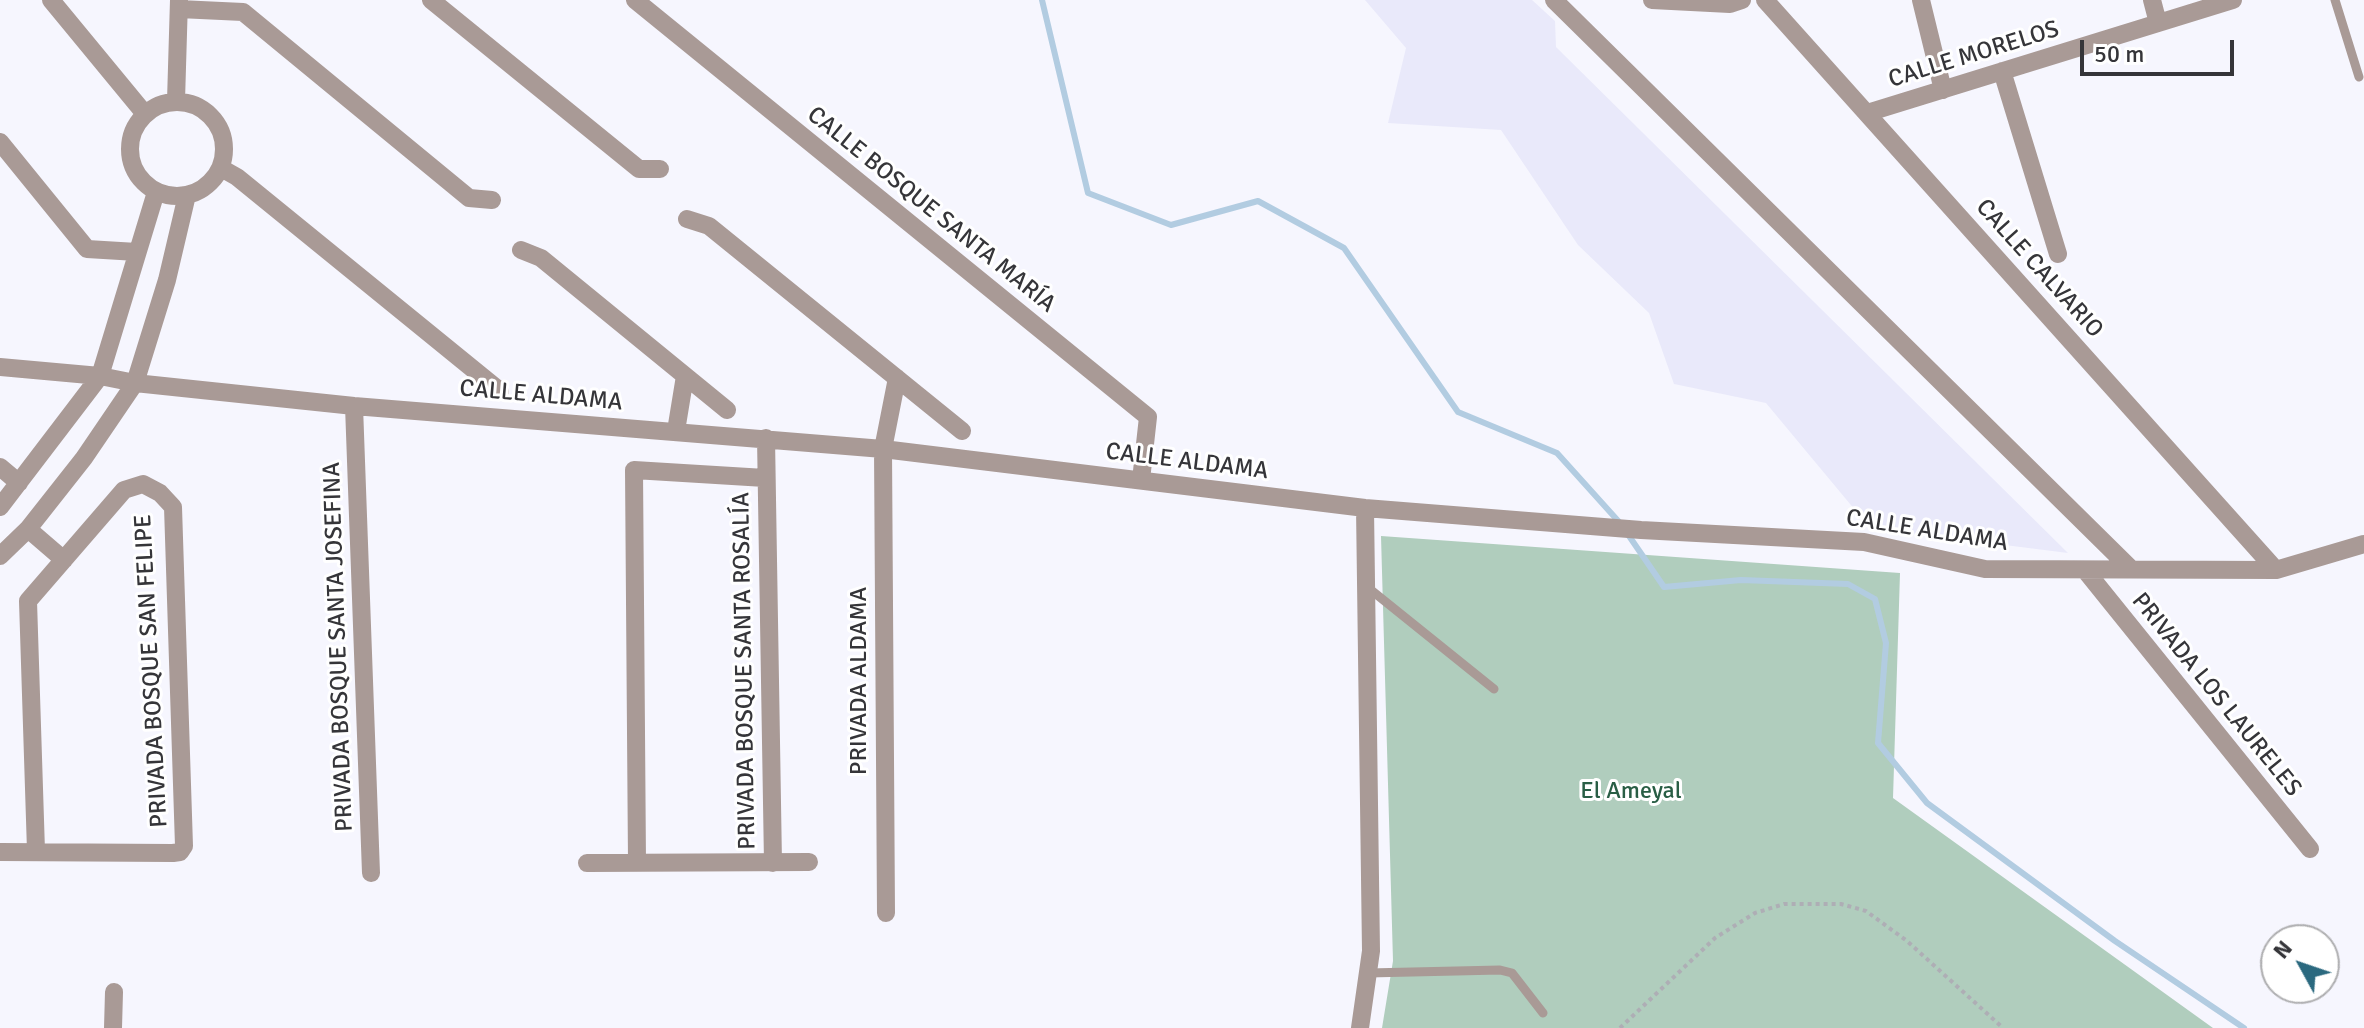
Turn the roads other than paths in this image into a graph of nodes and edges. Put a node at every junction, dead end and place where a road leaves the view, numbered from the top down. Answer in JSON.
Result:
{"nodes":[{"id":1,"x":51,"y":0,"type":"edge"},
{"id":2,"x":431,"y":0,"type":"edge"},
{"id":3,"x":635,"y":0,"type":"edge"},
{"id":4,"x":1554,"y":0,"type":"edge"},
{"id":5,"x":1652,"y":0,"type":"edge"},
{"id":6,"x":1742,"y":0,"type":"edge"},
{"id":7,"x":1765,"y":0,"type":"edge"},
{"id":8,"x":1921,"y":0,"type":"edge"},
{"id":9,"x":2152,"y":0,"type":"edge"},
{"id":10,"x":2335,"y":0,"type":"edge"},
{"id":11,"x":2227,"y":1,"type":"edge"},
{"id":12,"x":179,"y":4,"type":"edge"},
{"id":13,"x":2158,"y":23,"type":"junction"},
{"id":14,"x":2002,"y":71,"type":"junction"},
{"id":15,"x":2359,"y":77,"type":"dead end"},
{"id":16,"x":1943,"y":90,"type":"junction"},
{"id":17,"x":176,"y":101,"type":"junction"},
{"id":18,"x":140,"y":108,"type":"junction"},
{"id":19,"x":1867,"y":113,"type":"junction"},
{"id":20,"x":0,"y":142,"type":"edge"},
{"id":21,"x":660,"y":169,"type":"dead end"},
{"id":22,"x":229,"y":173,"type":"junction"},
{"id":23,"x":156,"y":192,"type":"junction"},
{"id":24,"x":187,"y":195,"type":"junction"},
{"id":25,"x":492,"y":200,"type":"dead end"},
{"id":26,"x":687,"y":219,"type":"dead end"},
{"id":27,"x":521,"y":250,"type":"dead end"},
{"id":28,"x":127,"y":251,"type":"junction"},
{"id":29,"x":2058,"y":254,"type":"dead end"},
{"id":30,"x":0,"y":367,"type":"edge"},
{"id":31,"x":100,"y":376,"type":"junction"},
{"id":32,"x":685,"y":376,"type":"junction"},
{"id":33,"x":897,"y":378,"type":"junction"},
{"id":34,"x":135,"y":383,"type":"junction"},
{"id":35,"x":500,"y":391,"type":"dead end"},
{"id":36,"x":727,"y":410,"type":"dead end"},
{"id":37,"x":354,"y":412,"type":"junction"},
{"id":38,"x":676,"y":431,"type":"junction"},
{"id":39,"x":962,"y":431,"type":"dead end"},
{"id":40,"x":765,"y":447,"type":"junction"},
{"id":41,"x":883,"y":449,"type":"junction"},
{"id":42,"x":0,"y":467,"type":"edge"},
{"id":43,"x":765,"y":478,"type":"junction"},
{"id":44,"x":1141,"y":480,"type":"junction"},
{"id":45,"x":19,"y":483,"type":"junction"},
{"id":46,"x":0,"y":507,"type":"edge"},
{"id":47,"x":1365,"y":508,"type":"junction"},
{"id":48,"x":28,"y":529,"type":"junction"},
{"id":49,"x":2364,"y":544,"type":"edge"},
{"id":50,"x":0,"y":556,"type":"edge"},
{"id":51,"x":64,"y":560,"type":"junction"},
{"id":52,"x":2131,"y":569,"type":"junction"},
{"id":53,"x":2085,"y":570,"type":"junction"},
{"id":54,"x":2276,"y":570,"type":"junction"},
{"id":55,"x":1366,"y":586,"type":"junction"},
{"id":56,"x":1494,"y":689,"type":"dead end"},
{"id":57,"x":2310,"y":849,"type":"dead end"},
{"id":58,"x":36,"y":851,"type":"junction"},
{"id":59,"x":0,"y":852,"type":"edge"},
{"id":60,"x":809,"y":862,"type":"dead end"},
{"id":61,"x":587,"y":863,"type":"dead end"},
{"id":62,"x":637,"y":863,"type":"junction"},
{"id":63,"x":773,"y":863,"type":"junction"},
{"id":64,"x":371,"y":873,"type":"dead end"},
{"id":65,"x":886,"y":913,"type":"dead end"},
{"id":66,"x":1368,"y":973,"type":"junction"},
{"id":67,"x":114,"y":992,"type":"dead end"},
{"id":68,"x":1543,"y":1013,"type":"dead end"},
{"id":69,"x":113,"y":1028,"type":"edge"},
{"id":70,"x":1360,"y":1028,"type":"edge"}],
"edges":[{"from":1,"to":18,"type":"street"},
{"from":2,"to":21,"type":"street"},
{"from":3,"to":44,"type":"street","name":"CALLE BOSQUE SANTA MARÍA"},
{"from":4,"to":52,"type":"street"},
{"from":5,"to":6,"type":"street"},
{"from":7,"to":19,"type":"street","name":"CALLE CALVARIO"},
{"from":8,"to":16,"type":"street"},
{"from":9,"to":13,"type":"street"},
{"from":10,"to":15,"type":"lane"},
{"from":11,"to":13,"type":"street","name":"CALLE MORELOS"},
{"from":12,"to":17,"type":"street"},
{"from":12,"to":25,"type":"street"},
{"from":13,"to":14,"type":"street","name":"CALLE MORELOS"},
{"from":14,"to":16,"type":"street","name":"CALLE MORELOS"},
{"from":14,"to":29,"type":"street"},
{"from":16,"to":19,"type":"street","name":"CALLE MORELOS"},
{"from":17,"to":18,"type":"street"},
{"from":17,"to":22,"type":"street"},
{"from":18,"to":23,"type":"street"},
{"from":19,"to":54,"type":"street","name":"CALLE CALVARIO"},
{"from":20,"to":28,"type":"street"},
{"from":22,"to":24,"type":"street"},
{"from":22,"to":35,"type":"street"},
{"from":23,"to":24,"type":"street"},
{"from":23,"to":28,"type":"street"},
{"from":24,"to":34,"type":"street"},
{"from":26,"to":33,"type":"street"},
{"from":27,"to":32,"type":"street"},
{"from":28,"to":31,"type":"street"},
{"from":30,"to":31,"type":"street","name":"CALLE ALDAMA"},
{"from":31,"to":34,"type":"street","name":"CALLE ALDAMA"},
{"from":31,"to":45,"type":"street"},
{"from":32,"to":36,"type":"street"},
{"from":32,"to":38,"type":"street"},
{"from":33,"to":39,"type":"street"},
{"from":33,"to":41,"type":"street","name":"PRIVADA ALDAMA"},
{"from":34,"to":37,"type":"street","name":"CALLE ALDAMA"},
{"from":34,"to":48,"type":"street"},
{"from":37,"to":38,"type":"street","name":"CALLE ALDAMA"},
{"from":37,"to":64,"type":"street","name":"PRIVADA BOSQUE SANTA JOSEFINA"},
{"from":38,"to":40,"type":"street","name":"CALLE ALDAMA"},
{"from":40,"to":41,"type":"street","name":"CALLE ALDAMA"},
{"from":40,"to":43,"type":"street","name":"PRIVADA BOSQUE SANTA ROSALÍA"},
{"from":41,"to":44,"type":"street","name":"CALLE ALDAMA"},
{"from":41,"to":65,"type":"street","name":"PRIVADA ALDAMA"},
{"from":42,"to":45,"type":"street"},
{"from":43,"to":62,"type":"street","name":"PRIVADA BOSQUE SANTA ROSALÍA"},
{"from":43,"to":63,"type":"street","name":"PRIVADA BOSQUE SANTA ROSALÍA"},
{"from":44,"to":47,"type":"street","name":"CALLE ALDAMA"},
{"from":45,"to":46,"type":"street"},
{"from":47,"to":53,"type":"street","name":"CALLE ALDAMA"},
{"from":47,"to":55,"type":"street"},
{"from":48,"to":50,"type":"street"},
{"from":48,"to":51,"type":"street"},
{"from":49,"to":54,"type":"street","name":"CALLE ALDAMA"},
{"from":51,"to":58,"type":"street","name":"PRIVADA BOSQUE SAN FELIPE"},
{"from":51,"to":58,"type":"street","name":"PRIVADA BOSQUE SAN FELIPE"},
{"from":52,"to":53,"type":"street","name":"CALLE ALDAMA"},
{"from":52,"to":54,"type":"street","name":"CALLE ALDAMA"},
{"from":53,"to":57,"type":"street","name":"PRIVADA LOS LAURELES"},
{"from":55,"to":56,"type":"lane"},
{"from":55,"to":66,"type":"street"},
{"from":58,"to":59,"type":"street","name":"PRIVADA BOSQUE SAN FELIPE"},
{"from":60,"to":63,"type":"street","name":"PRIVADA BOSQUE SANTA ROSALÍA"},
{"from":61,"to":62,"type":"street","name":"PRIVADA BOSQUE SANTA ROSALÍA"},
{"from":62,"to":63,"type":"street","name":"PRIVADA BOSQUE SANTA ROSALÍA"},
{"from":66,"to":68,"type":"lane"},
{"from":66,"to":70,"type":"street"},
{"from":67,"to":69,"type":"street"}]}
